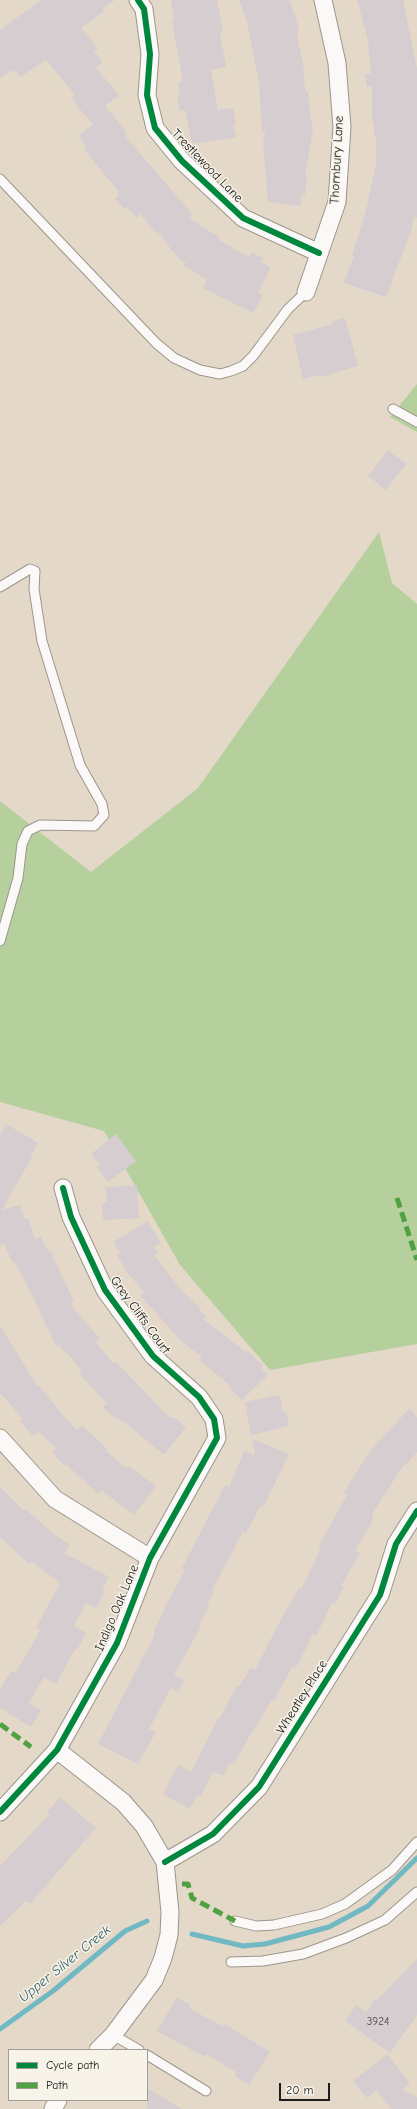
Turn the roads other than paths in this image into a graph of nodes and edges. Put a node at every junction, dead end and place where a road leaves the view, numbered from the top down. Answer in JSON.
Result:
{"nodes":[{"id":1,"x":138,"y":0,"type":"edge"},
{"id":2,"x":323,"y":0,"type":"edge"},
{"id":3,"x":0,"y":179,"type":"edge"},
{"id":4,"x":319,"y":253,"type":"junction"},
{"id":5,"x":306,"y":292,"type":"joint"},
{"id":6,"x":393,"y":408,"type":"dead end"},
{"id":7,"x":417,"y":422,"type":"edge"},
{"id":8,"x":0,"y":587,"type":"edge"},
{"id":9,"x":0,"y":941,"type":"edge"},
{"id":10,"x":63,"y":1188,"type":"dead end"},
{"id":11,"x":214,"y":1418,"type":"joint"},
{"id":12,"x":0,"y":1438,"type":"edge"},
{"id":13,"x":417,"y":1511,"type":"edge"},
{"id":14,"x":150,"y":1558,"type":"junction"},
{"id":15,"x":57,"y":1750,"type":"junction"},
{"id":16,"x":0,"y":1812,"type":"edge"},
{"id":17,"x":417,"y":1842,"type":"edge"},
{"id":18,"x":165,"y":1862,"type":"junction"},
{"id":19,"x":417,"y":1892,"type":"edge"},
{"id":20,"x":235,"y":1921,"type":"dead end"},
{"id":21,"x":231,"y":1962,"type":"dead end"},
{"id":22,"x":114,"y":2034,"type":"junction"},
{"id":23,"x":99,"y":2049,"type":"edge"},
{"id":24,"x":137,"y":2049,"type":"edge"},
{"id":25,"x":148,"y":2056,"type":"edge"},
{"id":26,"x":206,"y":2091,"type":"dead end"}],
"edges":[{"from":1,"to":4,"type":"street","name":"Trestlewood Lane"},
{"from":2,"to":4,"type":"street","name":"Thornbury Lane"},
{"from":3,"to":5,"type":"lane"},
{"from":4,"to":5,"type":"street","name":"Thornbury Lane"},
{"from":6,"to":7,"type":"lane"},
{"from":8,"to":9,"type":"lane"},
{"from":10,"to":11,"type":"street","name":"Grey Cliffs Court"},
{"from":11,"to":14,"type":"street","name":"Indigo Oak Lane"},
{"from":12,"to":14,"type":"street"},
{"from":13,"to":18,"type":"street","name":"Wheatley Place"},
{"from":14,"to":15,"type":"street","name":"Indigo Oak Lane"},
{"from":15,"to":16,"type":"street","name":"Indigo Oak Lane"},
{"from":15,"to":18,"type":"street"},
{"from":17,"to":20,"type":"lane"},
{"from":18,"to":22,"type":"street"},
{"from":19,"to":21,"type":"lane"},
{"from":22,"to":23,"type":"street"},
{"from":22,"to":24,"type":"lane"},
{"from":25,"to":26,"type":"lane"}]}
